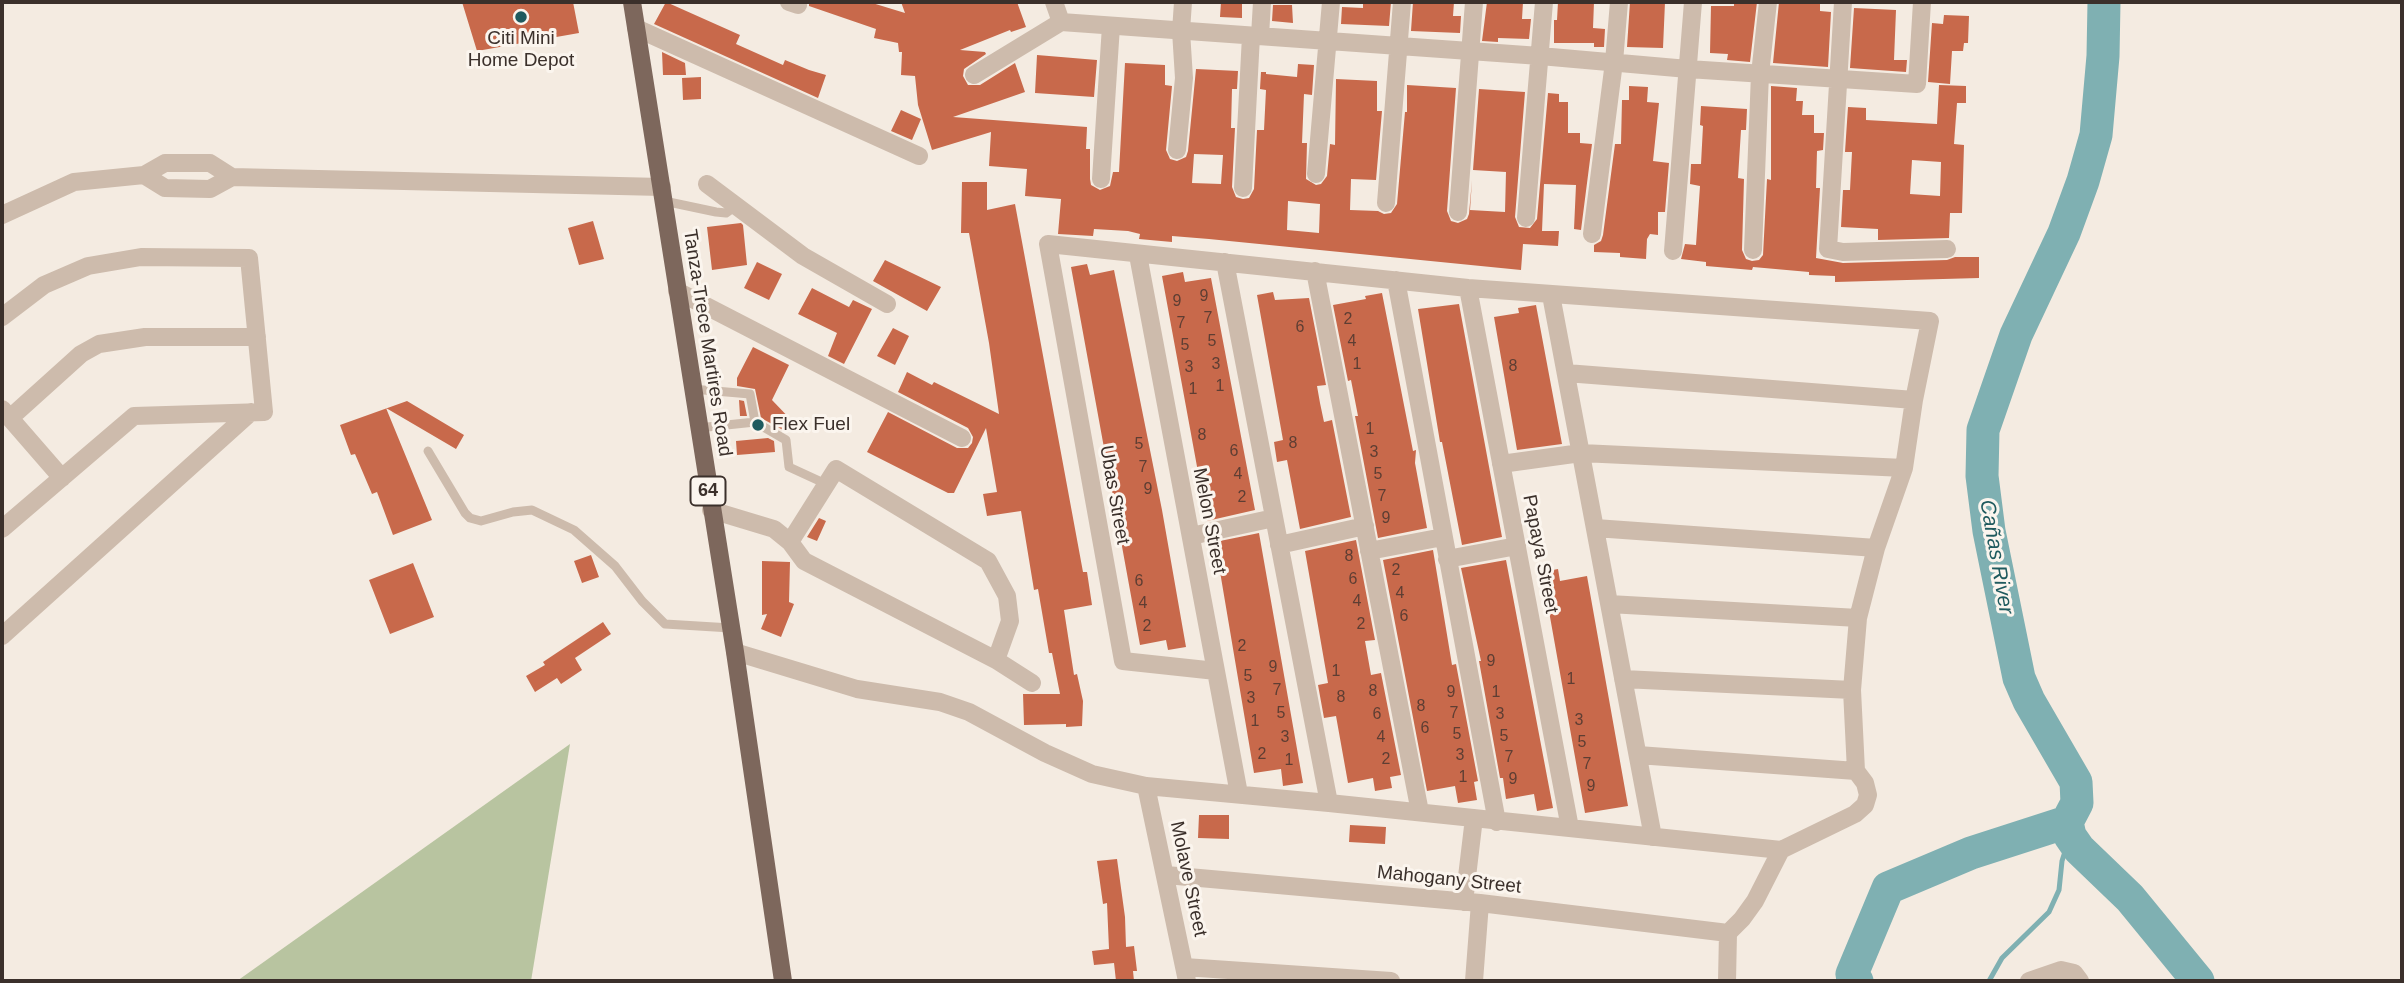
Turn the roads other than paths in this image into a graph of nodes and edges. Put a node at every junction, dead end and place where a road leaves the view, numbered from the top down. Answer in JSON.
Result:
{"nodes":[{"id":1,"x":632,"y":2,"type":"edge"},
{"id":2,"x":1054,"y":2,"type":"edge"},
{"id":3,"x":1183,"y":2,"type":"edge"},
{"id":4,"x":1262,"y":2,"type":"edge"},
{"id":5,"x":1331,"y":2,"type":"edge"},
{"id":6,"x":1402,"y":2,"type":"edge"},
{"id":7,"x":1474,"y":2,"type":"edge"},
{"id":8,"x":1544,"y":2,"type":"edge"},
{"id":9,"x":1619,"y":2,"type":"edge"},
{"id":10,"x":1693,"y":2,"type":"edge"},
{"id":11,"x":1768,"y":2,"type":"edge"},
{"id":12,"x":1843,"y":2,"type":"edge"},
{"id":13,"x":1922,"y":2,"type":"edge"},
{"id":14,"x":1062,"y":22,"type":"junction"},
{"id":15,"x":1111,"y":26,"type":"junction"},
{"id":16,"x":636,"y":28,"type":"junction"},
{"id":17,"x":1181,"y":31,"type":"junction"},
{"id":18,"x":1255,"y":36,"type":"junction"},
{"id":19,"x":1328,"y":41,"type":"junction"},
{"id":20,"x":1398,"y":46,"type":"junction"},
{"id":21,"x":1471,"y":52,"type":"junction"},
{"id":22,"x":1540,"y":57,"type":"junction"},
{"id":23,"x":1614,"y":62,"type":"junction"},
{"id":24,"x":1688,"y":69,"type":"junction"},
{"id":25,"x":1760,"y":74,"type":"junction"},
{"id":26,"x":974,"y":75,"type":"dead end"},
{"id":27,"x":1838,"y":78,"type":"junction"},
{"id":28,"x":1177,"y":150,"type":"dead end"},
{"id":29,"x":919,"y":156,"type":"dead end"},
{"id":30,"x":1316,"y":174,"type":"dead end"},
{"id":31,"x":144,"y":175,"type":"junction"},
{"id":32,"x":233,"y":177,"type":"junction"},
{"id":33,"x":1101,"y":179,"type":"dead end"},
{"id":34,"x":707,"y":184,"type":"dead end"},
{"id":35,"x":1243,"y":188,"type":"dead end"},
{"id":36,"x":663,"y":194,"type":"junction"},
{"id":37,"x":1386,"y":203,"type":"dead end"},
{"id":38,"x":737,"y":205,"type":"junction"},
{"id":39,"x":1458,"y":212,"type":"dead end"},
{"id":40,"x":2,"y":215,"type":"edge"},
{"id":41,"x":1525,"y":218,"type":"dead end"},
{"id":42,"x":1592,"y":234,"type":"dead end"},
{"id":43,"x":1947,"y":249,"type":"dead end"},
{"id":44,"x":1754,"y":250,"type":"dead end"},
{"id":45,"x":1673,"y":251,"type":"dead end"},
{"id":46,"x":1138,"y":254,"type":"junction"},
{"id":47,"x":1225,"y":262,"type":"junction"},
{"id":48,"x":1315,"y":271,"type":"junction"},
{"id":49,"x":1396,"y":280,"type":"junction"},
{"id":50,"x":1468,"y":288,"type":"junction"},
{"id":51,"x":677,"y":291,"type":"junction"},
{"id":52,"x":1551,"y":295,"type":"junction"},
{"id":53,"x":887,"y":304,"type":"dead end"},
{"id":54,"x":2,"y":317,"type":"edge"},
{"id":55,"x":257,"y":337,"type":"junction"},
{"id":56,"x":1566,"y":373,"type":"junction"},
{"id":57,"x":692,"y":389,"type":"junction"},
{"id":58,"x":1914,"y":400,"type":"junction"},
{"id":59,"x":251,"y":412,"type":"junction"},
{"id":60,"x":6,"y":413,"type":"edge"},
{"id":61,"x":755,"y":422,"type":"junction"},
{"id":62,"x":698,"y":428,"type":"junction"},
{"id":63,"x":962,"y":438,"type":"dead end"},
{"id":64,"x":428,"y":451,"type":"dead end"},
{"id":65,"x":1581,"y":453,"type":"junction"},
{"id":66,"x":1502,"y":464,"type":"junction"},
{"id":67,"x":1904,"y":468,"type":"junction"},
{"id":68,"x":62,"y":478,"type":"junction"},
{"id":69,"x":826,"y":484,"type":"junction"},
{"id":70,"x":711,"y":510,"type":"junction"},
{"id":71,"x":1275,"y":518,"type":"junction"},
{"id":72,"x":1365,"y":526,"type":"junction"},
{"id":73,"x":1595,"y":528,"type":"junction"},
{"id":74,"x":2,"y":529,"type":"edge"},
{"id":75,"x":1191,"y":536,"type":"junction"},
{"id":76,"x":1443,"y":537,"type":"junction"},
{"id":77,"x":790,"y":542,"type":"junction"},
{"id":78,"x":1279,"y":545,"type":"junction"},
{"id":79,"x":1517,"y":547,"type":"junction"},
{"id":80,"x":1876,"y":548,"type":"junction"},
{"id":81,"x":1369,"y":551,"type":"junction"},
{"id":82,"x":1447,"y":559,"type":"junction"},
{"id":83,"x":1609,"y":604,"type":"junction"},
{"id":84,"x":1858,"y":618,"type":"junction"},
{"id":85,"x":731,"y":628,"type":"junction"},
{"id":86,"x":2,"y":636,"type":"edge"},
{"id":87,"x":735,"y":652,"type":"junction"},
{"id":88,"x":996,"y":660,"type":"junction"},
{"id":89,"x":1216,"y":671,"type":"junction"},
{"id":90,"x":1623,"y":680,"type":"junction"},
{"id":91,"x":1032,"y":683,"type":"dead end"},
{"id":92,"x":1852,"y":690,"type":"junction"},
{"id":93,"x":1637,"y":755,"type":"junction"},
{"id":94,"x":1856,"y":771,"type":"junction"},
{"id":95,"x":1146,"y":786,"type":"junction"},
{"id":96,"x":1239,"y":794,"type":"junction"},
{"id":97,"x":1329,"y":803,"type":"junction"},
{"id":98,"x":1420,"y":813,"type":"junction"},
{"id":99,"x":1474,"y":818,"type":"junction"},
{"id":100,"x":1497,"y":821,"type":"junction"},
{"id":101,"x":1570,"y":828,"type":"junction"},
{"id":102,"x":1653,"y":838,"type":"junction"},
{"id":103,"x":1781,"y":850,"type":"junction"},
{"id":104,"x":1166,"y":875,"type":"junction"},
{"id":105,"x":1472,"y":902,"type":"junction"},
{"id":106,"x":1728,"y":933,"type":"junction"},
{"id":107,"x":1186,"y":974,"type":"edge"},
{"id":108,"x":783,"y":981,"type":"edge"},
{"id":109,"x":1391,"y":981,"type":"edge"},
{"id":110,"x":1474,"y":981,"type":"edge"},
{"id":111,"x":1727,"y":981,"type":"edge"},
{"id":112,"x":2029,"y":981,"type":"edge"},
{"id":113,"x":2080,"y":981,"type":"edge"}],
"edges":[{"from":1,"to":16,"type":"main road","name":"Tanza-Trece Martires Road","number":"64"},
{"from":2,"to":14,"type":"street"},
{"from":3,"to":17,"type":"street"},
{"from":4,"to":18,"type":"street"},
{"from":5,"to":19,"type":"street"},
{"from":6,"to":20,"type":"street"},
{"from":7,"to":21,"type":"street"},
{"from":8,"to":22,"type":"street"},
{"from":9,"to":23,"type":"street"},
{"from":10,"to":24,"type":"street"},
{"from":11,"to":25,"type":"street"},
{"from":12,"to":27,"type":"street"},
{"from":13,"to":27,"type":"street"},
{"from":14,"to":15,"type":"street"},
{"from":14,"to":26,"type":"street"},
{"from":15,"to":17,"type":"street"},
{"from":15,"to":33,"type":"street"},
{"from":16,"to":29,"type":"street"},
{"from":16,"to":36,"type":"main road","name":"Tanza-Trece Martires Road","number":"64"},
{"from":17,"to":18,"type":"street"},
{"from":17,"to":28,"type":"street"},
{"from":18,"to":19,"type":"street"},
{"from":18,"to":35,"type":"street"},
{"from":19,"to":20,"type":"street"},
{"from":19,"to":30,"type":"street"},
{"from":20,"to":21,"type":"street"},
{"from":20,"to":37,"type":"street"},
{"from":21,"to":22,"type":"street"},
{"from":21,"to":39,"type":"street"},
{"from":22,"to":23,"type":"street"},
{"from":22,"to":41,"type":"street"},
{"from":23,"to":24,"type":"street"},
{"from":23,"to":42,"type":"street"},
{"from":24,"to":25,"type":"street"},
{"from":24,"to":45,"type":"street"},
{"from":25,"to":27,"type":"street"},
{"from":25,"to":44,"type":"street"},
{"from":27,"to":43,"type":"street"},
{"from":31,"to":32,"type":"street"},
{"from":31,"to":32,"type":"street"},
{"from":31,"to":40,"type":"street"},
{"from":32,"to":36,"type":"street"},
{"from":34,"to":38,"type":"street"},
{"from":36,"to":38,"type":"lane"},
{"from":36,"to":51,"type":"main road","name":"Tanza-Trece Martires Road","number":"64"},
{"from":38,"to":53,"type":"street"},
{"from":46,"to":47,"type":"street"},
{"from":46,"to":75,"type":"street","name":"Melon Street"},
{"from":46,"to":89,"type":"street","name":"Ubas Street"},
{"from":47,"to":48,"type":"street"},
{"from":47,"to":71,"type":"street"},
{"from":48,"to":49,"type":"street"},
{"from":48,"to":72,"type":"street"},
{"from":49,"to":50,"type":"street"},
{"from":49,"to":76,"type":"street"},
{"from":50,"to":52,"type":"street"},
{"from":50,"to":66,"type":"street","name":"Papaya Street"},
{"from":51,"to":57,"type":"main road","name":"Tanza-Trece Martires Road","number":"64"},
{"from":51,"to":63,"type":"street"},
{"from":52,"to":56,"type":"street"},
{"from":52,"to":58,"type":"street"},
{"from":54,"to":55,"type":"street"},
{"from":55,"to":59,"type":"street"},
{"from":55,"to":60,"type":"street"},
{"from":56,"to":58,"type":"street"},
{"from":56,"to":65,"type":"street"},
{"from":57,"to":61,"type":"lane"},
{"from":57,"to":62,"type":"main road","name":"Tanza-Trece Martires Road","number":"64"},
{"from":58,"to":67,"type":"street"},
{"from":59,"to":68,"type":"street"},
{"from":59,"to":86,"type":"street"},
{"from":60,"to":68,"type":"street"},
{"from":61,"to":62,"type":"lane"},
{"from":61,"to":69,"type":"lane"},
{"from":62,"to":70,"type":"main road","name":"Tanza-Trece Martires Road","number":"64"},
{"from":64,"to":85,"type":"lane"},
{"from":65,"to":66,"type":"street"},
{"from":65,"to":67,"type":"street"},
{"from":65,"to":73,"type":"street"},
{"from":66,"to":79,"type":"street","name":"Papaya Street"},
{"from":67,"to":80,"type":"street"},
{"from":68,"to":74,"type":"street"},
{"from":69,"to":77,"type":"street"},
{"from":69,"to":88,"type":"street"},
{"from":70,"to":77,"type":"street"},
{"from":70,"to":85,"type":"main road","name":"Tanza-Trece Martires Road","number":"64"},
{"from":71,"to":75,"type":"street"},
{"from":71,"to":78,"type":"street"},
{"from":72,"to":78,"type":"street"},
{"from":72,"to":81,"type":"street"},
{"from":73,"to":80,"type":"street"},
{"from":73,"to":83,"type":"street"},
{"from":75,"to":89,"type":"street","name":"Melon Street"},
{"from":76,"to":81,"type":"street"},
{"from":76,"to":82,"type":"street"},
{"from":77,"to":88,"type":"street"},
{"from":78,"to":97,"type":"street"},
{"from":79,"to":82,"type":"street"},
{"from":79,"to":101,"type":"street","name":"Papaya Street"},
{"from":80,"to":84,"type":"street"},
{"from":81,"to":98,"type":"street"},
{"from":82,"to":100,"type":"street"},
{"from":83,"to":84,"type":"street"},
{"from":83,"to":90,"type":"street"},
{"from":84,"to":92,"type":"street"},
{"from":85,"to":87,"type":"main road","name":"Tanza-Trece Martires Road","number":"64"},
{"from":87,"to":95,"type":"street"},
{"from":87,"to":108,"type":"main road","name":"Tanza-Trece Martires Road","number":"64"},
{"from":88,"to":91,"type":"street"},
{"from":89,"to":96,"type":"street","name":"Melon Street"},
{"from":90,"to":92,"type":"street"},
{"from":90,"to":93,"type":"street"},
{"from":92,"to":94,"type":"street"},
{"from":93,"to":94,"type":"street"},
{"from":93,"to":102,"type":"street"},
{"from":94,"to":103,"type":"street"},
{"from":95,"to":96,"type":"street"},
{"from":95,"to":104,"type":"street","name":"Molave Street"},
{"from":96,"to":97,"type":"street"},
{"from":97,"to":98,"type":"street"},
{"from":98,"to":99,"type":"street"},
{"from":99,"to":100,"type":"street"},
{"from":99,"to":105,"type":"street"},
{"from":100,"to":101,"type":"street"},
{"from":101,"to":102,"type":"street"},
{"from":102,"to":103,"type":"street"},
{"from":103,"to":106,"type":"street"},
{"from":104,"to":105,"type":"street","name":"Mahogany Street"},
{"from":104,"to":107,"type":"street","name":"Molave Street"},
{"from":105,"to":106,"type":"street","name":"Mahogany Street"},
{"from":105,"to":110,"type":"street"},
{"from":106,"to":111,"type":"street"},
{"from":107,"to":109,"type":"street"},
{"from":112,"to":113,"type":"street"}]}
